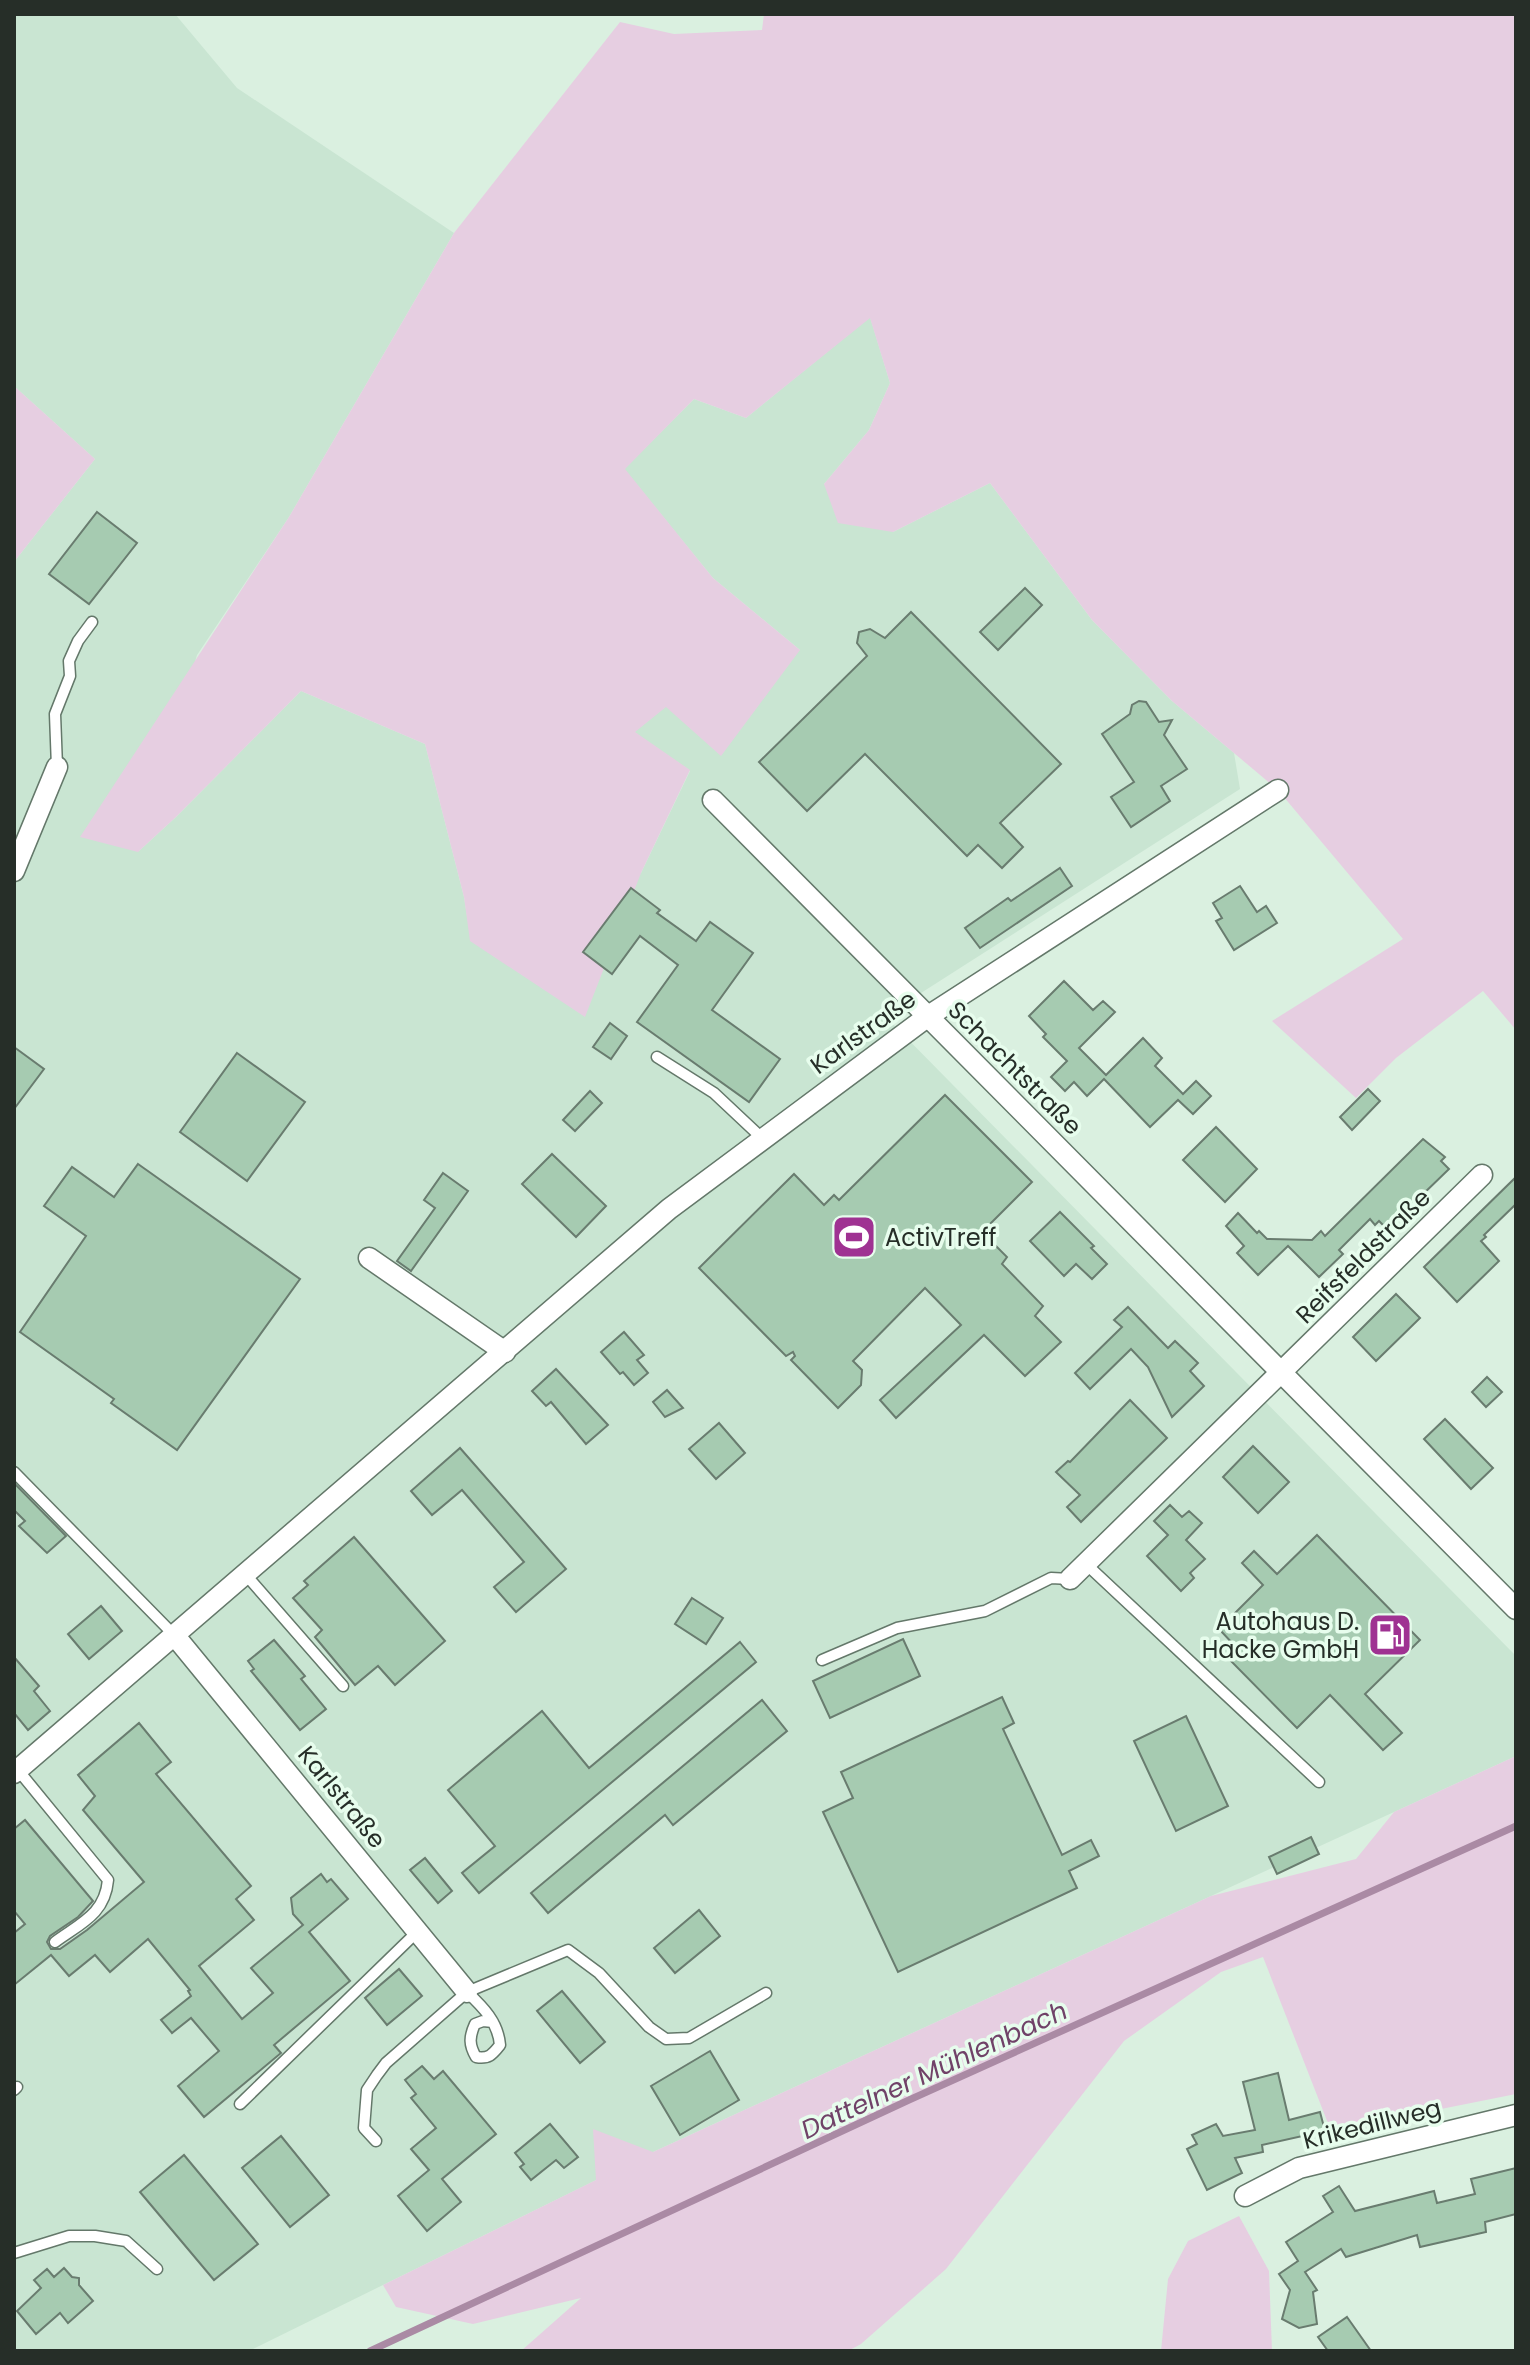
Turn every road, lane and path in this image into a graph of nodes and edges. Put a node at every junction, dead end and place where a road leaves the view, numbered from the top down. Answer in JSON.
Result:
{"nodes":[{"id":1,"x":92,"y":622,"type":"dead end"},
{"id":2,"x":57,"y":767,"type":"joint"},
{"id":3,"x":1278,"y":790,"type":"dead end"},
{"id":4,"x":713,"y":800,"type":"dead end"},
{"id":5,"x":14,"y":871,"type":"edge"},
{"id":6,"x":927,"y":1017,"type":"junction"},
{"id":7,"x":657,"y":1057,"type":"dead end"},
{"id":8,"x":763,"y":1139,"type":"junction"},
{"id":9,"x":1482,"y":1175,"type":"dead end"},
{"id":10,"x":369,"y":1258,"type":"dead end"},
{"id":11,"x":505,"y":1352,"type":"junction"},
{"id":12,"x":1280,"y":1373,"type":"junction"},
{"id":13,"x":14,"y":1472,"type":"edge"},
{"id":14,"x":1086,"y":1564,"type":"junction"},
{"id":15,"x":246,"y":1575,"type":"junction"},
{"id":16,"x":1070,"y":1579,"type":"joint"},
{"id":17,"x":1516,"y":1609,"type":"edge"},
{"id":18,"x":175,"y":1636,"type":"junction"},
{"id":19,"x":822,"y":1660,"type":"dead end"},
{"id":20,"x":343,"y":1686,"type":"dead end"},
{"id":21,"x":16,"y":1771,"type":"edge"},
{"id":22,"x":1319,"y":1782,"type":"dead end"},
{"id":23,"x":418,"y":1931,"type":"junction"},
{"id":24,"x":55,"y":1942,"type":"dead end"},
{"id":25,"x":467,"y":1992,"type":"junction"},
{"id":26,"x":766,"y":1993,"type":"dead end"},
{"id":27,"x":493,"y":2022,"type":"dead end"},
{"id":28,"x":240,"y":2104,"type":"dead end"},
{"id":29,"x":1516,"y":2115,"type":"edge"},
{"id":30,"x":376,"y":2141,"type":"dead end"},
{"id":31,"x":1245,"y":2196,"type":"dead end"},
{"id":32,"x":14,"y":2253,"type":"edge"},
{"id":33,"x":157,"y":2269,"type":"dead end"}],
"edges":[{"from":1,"to":2,"type":"lane"},
{"from":2,"to":5,"type":"street"},
{"from":3,"to":6,"type":"street","name":"Karlstraße"},
{"from":4,"to":6,"type":"street","name":"Schachtstraße"},
{"from":6,"to":8,"type":"street","name":"Karlstraße"},
{"from":6,"to":12,"type":"street","name":"Schachtstraße"},
{"from":7,"to":8,"type":"lane"},
{"from":8,"to":11,"type":"street","name":"Karlstraße"},
{"from":9,"to":12,"type":"street","name":"Reifsfeldstraße"},
{"from":10,"to":11,"type":"street"},
{"from":11,"to":15,"type":"street","name":"Karlstraße"},
{"from":12,"to":14,"type":"street"},
{"from":12,"to":17,"type":"street","name":"Schachtstraße"},
{"from":13,"to":18,"type":"lane"},
{"from":14,"to":16,"type":"street"},
{"from":14,"to":22,"type":"lane"},
{"from":15,"to":18,"type":"street","name":"Karlstraße"},
{"from":15,"to":20,"type":"lane"},
{"from":16,"to":19,"type":"lane"},
{"from":18,"to":21,"type":"street","name":"Karlstraße"},
{"from":18,"to":23,"type":"street","name":"Karlstraße"},
{"from":21,"to":24,"type":"lane"},
{"from":23,"to":25,"type":"street","name":"Karlstraße"},
{"from":23,"to":28,"type":"lane"},
{"from":25,"to":26,"type":"lane"},
{"from":25,"to":27,"type":"lane"},
{"from":25,"to":30,"type":"lane"},
{"from":29,"to":31,"type":"street","name":"Krikedillweg"},
{"from":32,"to":33,"type":"lane"}]}
